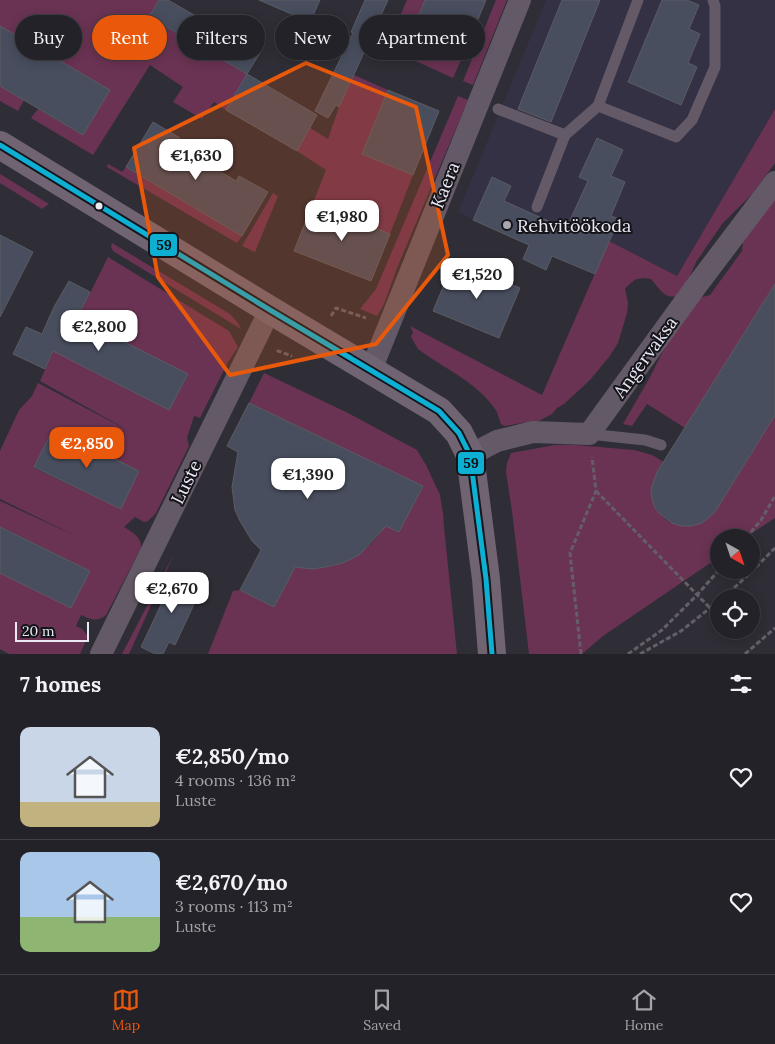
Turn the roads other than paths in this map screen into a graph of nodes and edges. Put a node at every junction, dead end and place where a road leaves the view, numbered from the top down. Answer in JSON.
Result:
{"nodes":[{"id":1,"x":520,"y":0,"type":"edge"},
{"id":2,"x":638,"y":0,"type":"edge"},
{"id":3,"x":713,"y":0,"type":"edge"},
{"id":4,"x":598,"y":106,"type":"junction"},
{"id":5,"x":498,"y":109,"type":"dead end"},
{"id":6,"x":565,"y":135,"type":"junction"},
{"id":7,"x":0,"y":144,"type":"edge"},
{"id":8,"x":775,"y":182,"type":"edge"},
{"id":9,"x":537,"y":207,"type":"dead end"},
{"id":10,"x":270,"y":310,"type":"junction"},
{"id":11,"x":371,"y":370,"type":"junction"},
{"id":12,"x":589,"y":434,"type":"junction"},
{"id":13,"x":661,"y":446,"type":"dead end"},
{"id":14,"x":470,"y":455,"type":"junction"},
{"id":15,"x":101,"y":654,"type":"edge"},
{"id":16,"x":492,"y":654,"type":"edge"}],
"edges":[{"from":1,"to":11,"type":"street","name":"Kaera"},
{"from":2,"to":4,"type":"lane"},
{"from":3,"to":4,"type":"lane"},
{"from":4,"to":6,"type":"lane"},
{"from":5,"to":6,"type":"lane"},
{"from":6,"to":9,"type":"lane"},
{"from":7,"to":10,"type":"street"},
{"from":8,"to":12,"type":"street","name":"Angervaksa"},
{"from":10,"to":11,"type":"street"},
{"from":10,"to":15,"type":"street","name":"Luste"},
{"from":11,"to":14,"type":"street"},
{"from":12,"to":13,"type":"lane"},
{"from":12,"to":14,"type":"street"},
{"from":14,"to":16,"type":"street"}]}
